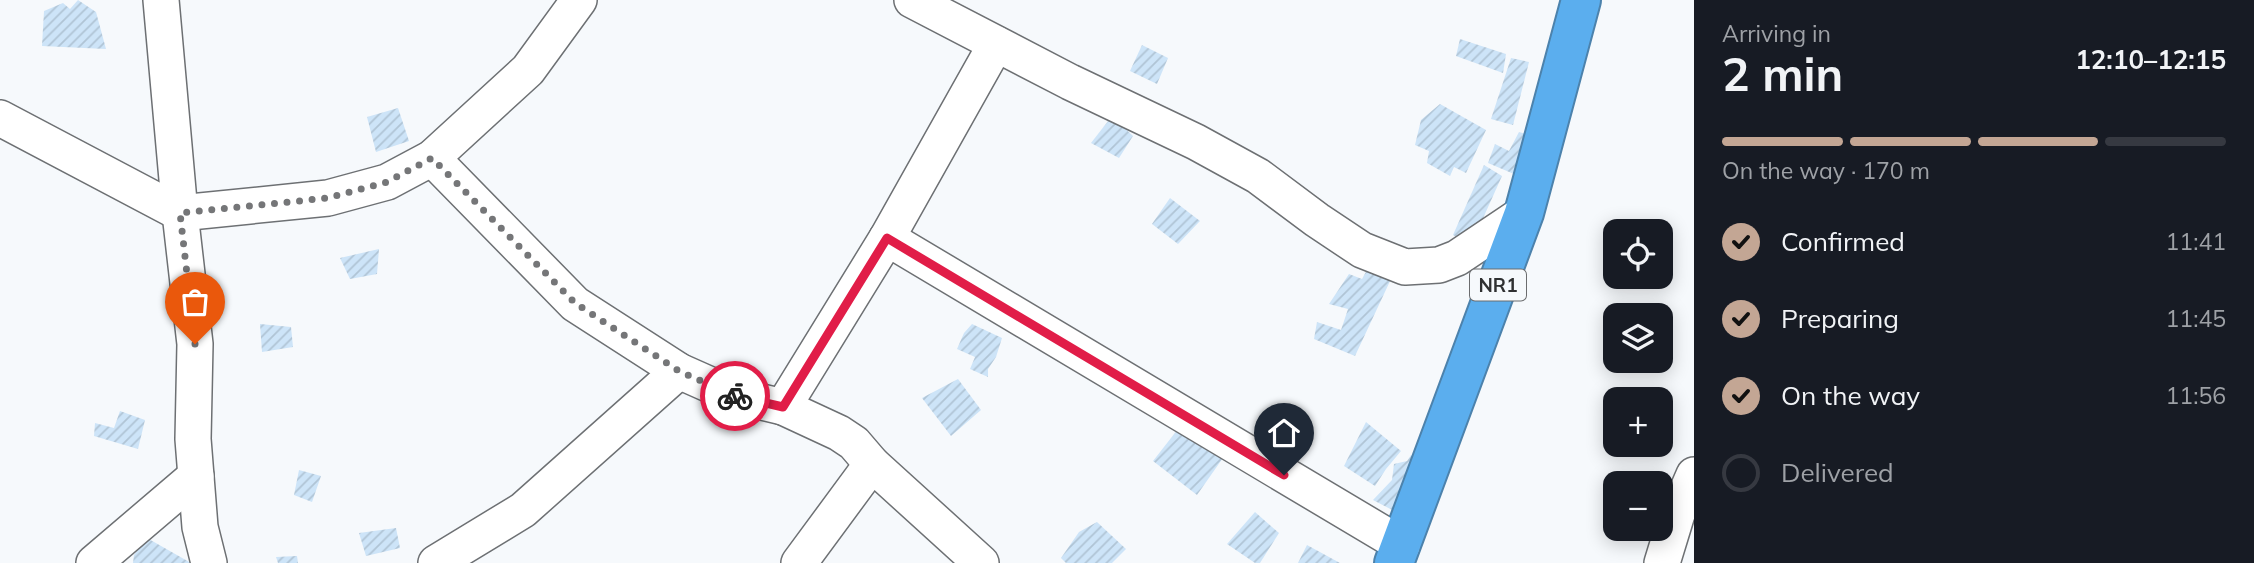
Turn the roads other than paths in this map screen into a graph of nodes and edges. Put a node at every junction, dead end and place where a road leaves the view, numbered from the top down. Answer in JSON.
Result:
{"nodes":[{"id":1,"x":161,"y":0,"type":"edge"},
{"id":2,"x":579,"y":0,"type":"edge"},
{"id":3,"x":912,"y":0,"type":"edge"},
{"id":4,"x":1581,"y":0,"type":"edge"},
{"id":5,"x":996,"y":44,"type":"junction"},
{"id":6,"x":0,"y":118,"type":"edge"},
{"id":7,"x":432,"y":158,"type":"junction"},
{"id":8,"x":180,"y":213,"type":"junction"},
{"id":9,"x":1524,"y":213,"type":"junction"},
{"id":10,"x":887,"y":238,"type":"junction"},
{"id":11,"x":679,"y":371,"type":"junction"},
{"id":12,"x":783,"y":407,"type":"junction"},
{"id":13,"x":872,"y":464,"type":"junction"},
{"id":14,"x":1694,"y":475,"type":"edge"},
{"id":15,"x":196,"y":476,"type":"junction"},
{"id":16,"x":1398,"y":554,"type":"edge"},
{"id":17,"x":94,"y":563,"type":"edge"},
{"id":18,"x":209,"y":563,"type":"edge"},
{"id":19,"x":436,"y":563,"type":"edge"},
{"id":20,"x":799,"y":563,"type":"edge"},
{"id":21,"x":981,"y":563,"type":"edge"},
{"id":22,"x":1662,"y":563,"type":"edge"}],
"edges":[{"from":1,"to":8,"type":"street"},
{"from":2,"to":7,"type":"street"},
{"from":3,"to":5,"type":"street"},
{"from":4,"to":9,"type":"highway","number":"NR1"},
{"from":5,"to":9,"type":"street"},
{"from":5,"to":10,"type":"street"},
{"from":6,"to":8,"type":"street"},
{"from":7,"to":8,"type":"street"},
{"from":7,"to":11,"type":"street"},
{"from":8,"to":15,"type":"street"},
{"from":9,"to":16,"type":"highway","number":"NR1"},
{"from":10,"to":12,"type":"street"},
{"from":10,"to":16,"type":"street"},
{"from":11,"to":12,"type":"street"},
{"from":11,"to":19,"type":"street"},
{"from":12,"to":13,"type":"street"},
{"from":13,"to":20,"type":"street"},
{"from":13,"to":21,"type":"street"},
{"from":14,"to":22,"type":"street"},
{"from":15,"to":17,"type":"street"},
{"from":15,"to":18,"type":"street"}]}
